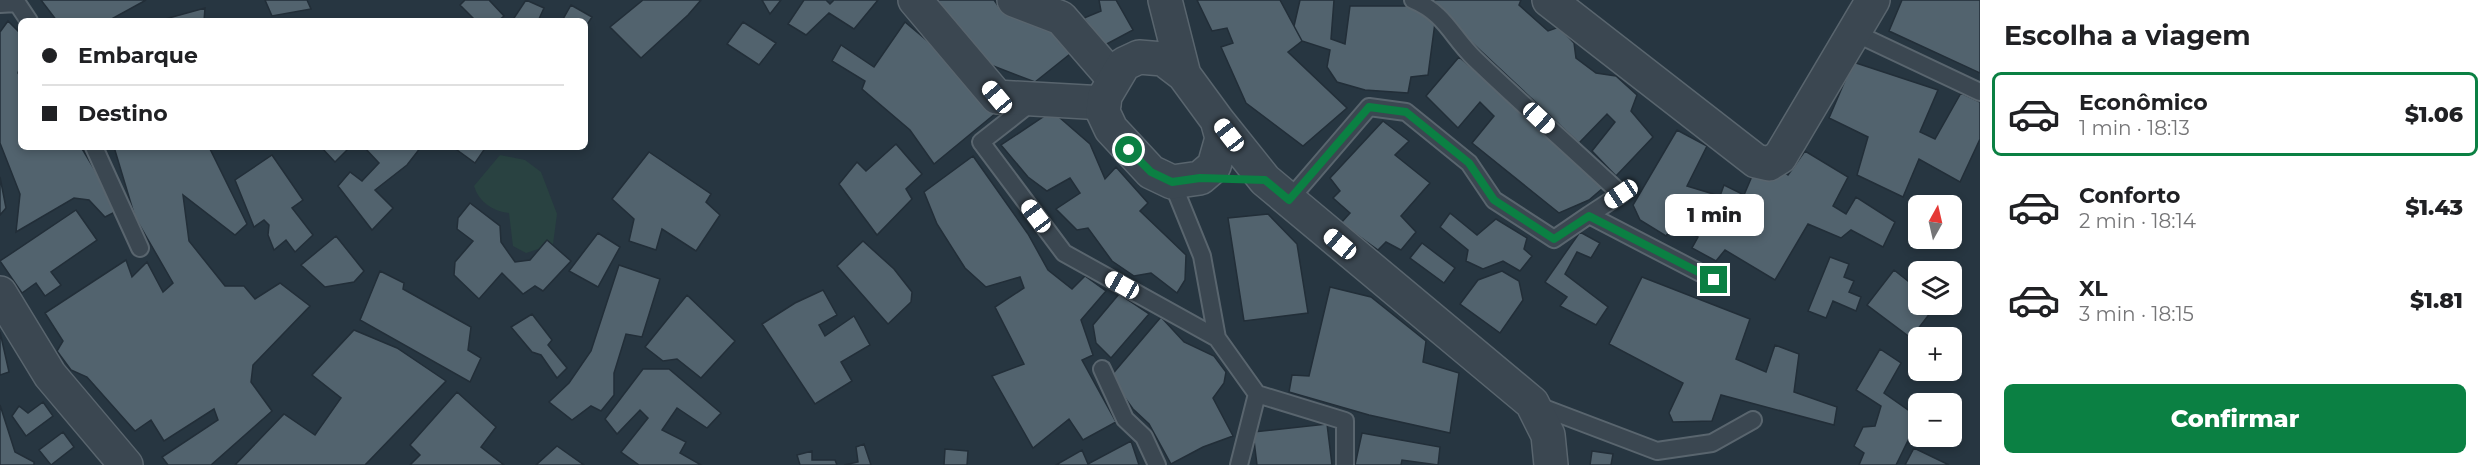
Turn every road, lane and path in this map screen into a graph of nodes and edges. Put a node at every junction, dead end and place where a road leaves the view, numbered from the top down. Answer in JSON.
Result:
{"nodes":[{"id":1,"x":915,"y":0,"type":"edge"},
{"id":2,"x":1014,"y":0,"type":"edge"},
{"id":3,"x":1413,"y":0,"type":"edge"},
{"id":4,"x":1549,"y":0,"type":"edge"},
{"id":5,"x":1873,"y":0,"type":"edge"},
{"id":6,"x":17,"y":2,"type":"edge"},
{"id":7,"x":1165,"y":2,"type":"edge"},
{"id":8,"x":0,"y":4,"type":"edge"},
{"id":9,"x":1059,"y":9,"type":"edge"},
{"id":10,"x":27,"y":18,"type":"edge"},
{"id":11,"x":1853,"y":32,"type":"junction"},
{"id":12,"x":1139,"y":57,"type":"junction"},
{"id":13,"x":1184,"y":75,"type":"junction"},
{"id":14,"x":1109,"y":91,"type":"junction"},
{"id":15,"x":1980,"y":92,"type":"edge"},
{"id":16,"x":1035,"y":100,"type":"junction"},
{"id":17,"x":1217,"y":120,"type":"junction"},
{"id":18,"x":95,"y":150,"type":"edge"},
{"id":19,"x":1186,"y":180,"type":"junction"},
{"id":20,"x":1277,"y":190,"type":"junction"},
{"id":21,"x":1589,"y":216,"type":"junction"},
{"id":22,"x":140,"y":248,"type":"dead end"},
{"id":23,"x":1714,"y":280,"type":"dead end"},
{"id":24,"x":0,"y":293,"type":"edge"},
{"id":25,"x":1217,"y":338,"type":"junction"},
{"id":26,"x":1102,"y":369,"type":"dead end"},
{"id":27,"x":1257,"y":394,"type":"junction"},
{"id":28,"x":1532,"y":403,"type":"junction"},
{"id":29,"x":1753,"y":420,"type":"dead end"},
{"id":30,"x":126,"y":465,"type":"edge"},
{"id":31,"x":1157,"y":465,"type":"edge"},
{"id":32,"x":1239,"y":465,"type":"edge"},
{"id":33,"x":1345,"y":465,"type":"edge"},
{"id":34,"x":1551,"y":465,"type":"edge"}],
"edges":[{"from":1,"to":16,"type":"street"},
{"from":2,"to":9,"type":"street"},
{"from":3,"to":21,"type":"lane"},
{"from":4,"to":11,"type":"street"},
{"from":5,"to":11,"type":"street"},
{"from":6,"to":8,"type":"lane"},
{"from":6,"to":10,"type":"lane"},
{"from":7,"to":12,"type":"street"},
{"from":7,"to":13,"type":"street"},
{"from":9,"to":14,"type":"street"},
{"from":11,"to":15,"type":"lane"},
{"from":12,"to":13,"type":"street"},
{"from":12,"to":14,"type":"street"},
{"from":13,"to":17,"type":"street"},
{"from":14,"to":16,"type":"street"},
{"from":14,"to":19,"type":"street"},
{"from":16,"to":25,"type":"lane"},
{"from":17,"to":19,"type":"street"},
{"from":17,"to":20,"type":"street"},
{"from":18,"to":22,"type":"lane"},
{"from":19,"to":20,"type":"street"},
{"from":19,"to":25,"type":"lane"},
{"from":20,"to":21,"type":"lane"},
{"from":20,"to":28,"type":"street"},
{"from":21,"to":23,"type":"lane"},
{"from":24,"to":30,"type":"street"},
{"from":25,"to":27,"type":"lane"},
{"from":26,"to":31,"type":"lane"},
{"from":27,"to":32,"type":"lane"},
{"from":27,"to":33,"type":"lane"},
{"from":28,"to":29,"type":"lane"},
{"from":28,"to":34,"type":"street"}]}
